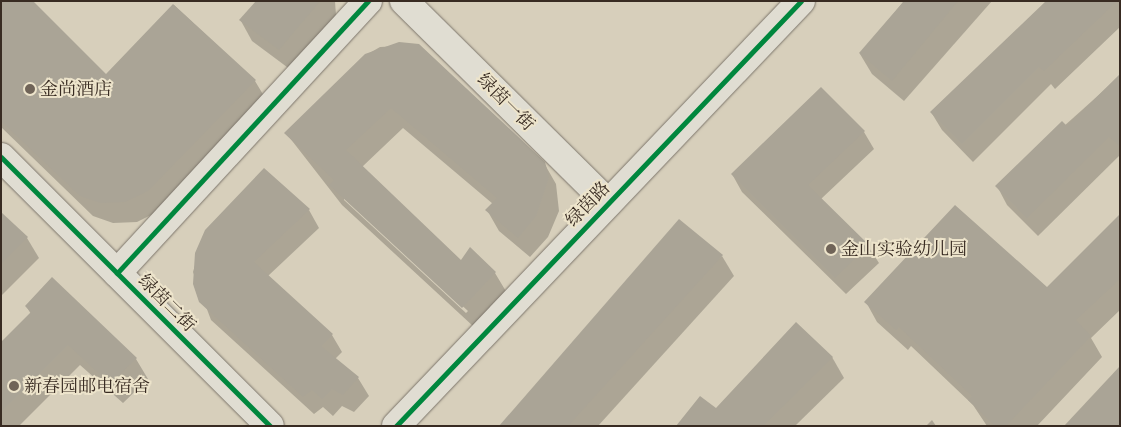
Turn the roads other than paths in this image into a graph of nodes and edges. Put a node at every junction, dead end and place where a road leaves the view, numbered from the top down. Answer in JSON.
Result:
{"nodes":[{"id":1,"x":368,"y":1,"type":"edge"},
{"id":2,"x":404,"y":1,"type":"edge"},
{"id":3,"x":801,"y":1,"type":"edge"},
{"id":4,"x":1,"y":157,"type":"edge"},
{"id":5,"x":608,"y":203,"type":"junction"},
{"id":6,"x":117,"y":273,"type":"junction"},
{"id":7,"x":270,"y":426,"type":"edge"},
{"id":8,"x":396,"y":426,"type":"edge"}],
"edges":[{"from":1,"to":6,"type":"street"},
{"from":2,"to":5,"type":"street","name":"绿茵一街"},
{"from":3,"to":5,"type":"street","name":"绿茵路"},
{"from":4,"to":6,"type":"street","name":"绿茵二街"},
{"from":5,"to":8,"type":"street","name":"绿茵路"},
{"from":6,"to":7,"type":"street","name":"绿茵二街"}]}
